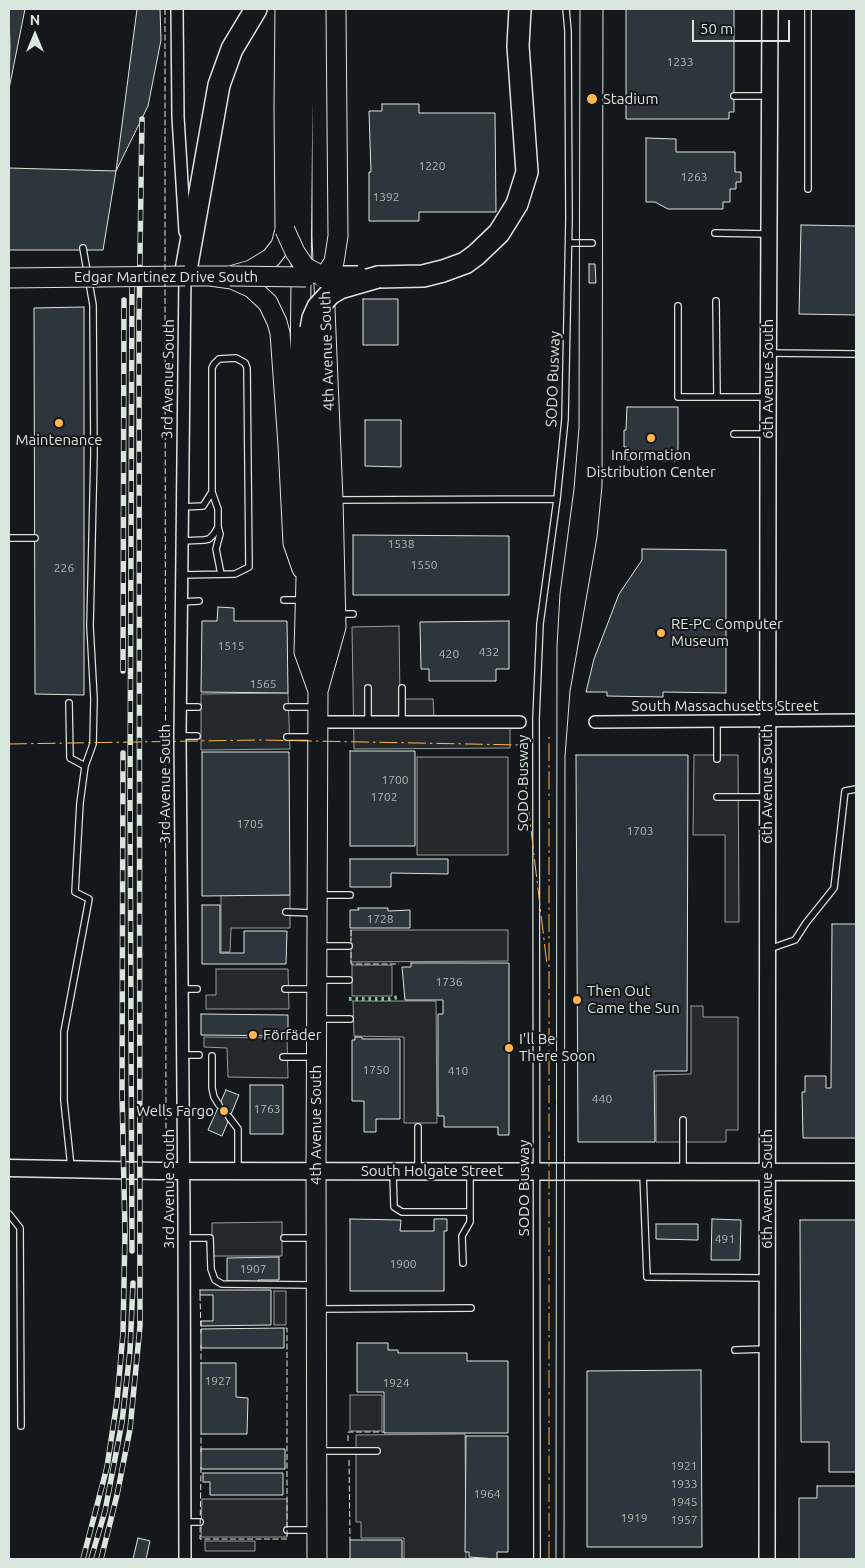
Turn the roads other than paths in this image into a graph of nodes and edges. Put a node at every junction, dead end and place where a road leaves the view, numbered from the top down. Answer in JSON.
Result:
{"nodes":[{"id":1,"x":177,"y":9,"type":"edge"},
{"id":2,"x":256,"y":9,"type":"edge"},
{"id":3,"x":285,"y":9,"type":"edge"},
{"id":4,"x":304,"y":9,"type":"edge"},
{"id":5,"x":322,"y":9,"type":"edge"},
{"id":6,"x":336,"y":9,"type":"edge"},
{"id":7,"x":520,"y":9,"type":"edge"},
{"id":8,"x":566,"y":9,"type":"edge"},
{"id":9,"x":770,"y":9,"type":"edge"},
{"id":10,"x":808,"y":9,"type":"edge"},
{"id":11,"x":734,"y":96,"type":"dead end"},
{"id":12,"x":770,"y":96,"type":"junction"},
{"id":13,"x":808,"y":189,"type":"dead end"},
{"id":14,"x":285,"y":230,"type":"junction"},
{"id":15,"x":715,"y":234,"type":"dead end"},
{"id":16,"x":768,"y":234,"type":"junction"},
{"id":17,"x":569,"y":242,"type":"junction"},
{"id":18,"x":592,"y":243,"type":"dead end"},
{"id":19,"x":83,"y":248,"type":"dead end"},
{"id":20,"x":185,"y":276,"type":"junction"},
{"id":21,"x":210,"y":276,"type":"junction"},
{"id":22,"x":230,"y":276,"type":"junction"},
{"id":23,"x":315,"y":277,"type":"junction"},
{"id":24,"x":378,"y":277,"type":"junction"},
{"id":25,"x":9,"y":278,"type":"edge"},
{"id":26,"x":716,"y":301,"type":"dead end"},
{"id":27,"x":678,"y":306,"type":"dead end"},
{"id":28,"x":311,"y":329,"type":"junction"},
{"id":29,"x":768,"y":353,"type":"junction"},
{"id":30,"x":856,"y":354,"type":"edge"},
{"id":31,"x":717,"y":397,"type":"junction"},
{"id":32,"x":768,"y":397,"type":"junction"},
{"id":33,"x":734,"y":434,"type":"dead end"},
{"id":34,"x":768,"y":434,"type":"junction"},
{"id":35,"x":212,"y":492,"type":"junction"},
{"id":36,"x":557,"y":499,"type":"junction"},
{"id":37,"x":333,"y":500,"type":"junction"},
{"id":38,"x":182,"y":507,"type":"junction"},
{"id":39,"x":218,"y":527,"type":"junction"},
{"id":40,"x":9,"y":538,"type":"edge"},
{"id":41,"x":35,"y":538,"type":"dead end"},
{"id":42,"x":182,"y":540,"type":"junction"},
{"id":43,"x":222,"y":574,"type":"junction"},
{"id":44,"x":181,"y":575,"type":"junction"},
{"id":45,"x":306,"y":581,"type":"junction"},
{"id":46,"x":284,"y":600,"type":"dead end"},
{"id":47,"x":306,"y":600,"type":"junction"},
{"id":48,"x":181,"y":602,"type":"junction"},
{"id":49,"x":199,"y":602,"type":"dead end"},
{"id":50,"x":337,"y":619,"type":"junction"},
{"id":51,"x":368,"y":688,"type":"dead end"},
{"id":52,"x":402,"y":688,"type":"dead end"},
{"id":53,"x":69,"y":703,"type":"dead end"},
{"id":54,"x":180,"y":707,"type":"junction"},
{"id":55,"x":198,"y":707,"type":"dead end"},
{"id":56,"x":287,"y":707,"type":"dead end"},
{"id":57,"x":318,"y":714,"type":"junction"},
{"id":58,"x":856,"y":720,"type":"edge"},
{"id":59,"x":717,"y":721,"type":"junction"},
{"id":60,"x":768,"y":721,"type":"junction"},
{"id":61,"x":368,"y":722,"type":"junction"},
{"id":62,"x":402,"y":722,"type":"junction"},
{"id":63,"x":520,"y":722,"type":"dead end"},
{"id":64,"x":595,"y":722,"type":"dead end"},
{"id":65,"x":180,"y":736,"type":"junction"},
{"id":66,"x":197,"y":736,"type":"dead end"},
{"id":67,"x":286,"y":736,"type":"dead end"},
{"id":68,"x":717,"y":759,"type":"dead end"},
{"id":69,"x":85,"y":766,"type":"junction"},
{"id":70,"x":856,"y":788,"type":"edge"},
{"id":71,"x":717,"y":797,"type":"dead end"},
{"id":72,"x":767,"y":797,"type":"junction"},
{"id":73,"x":350,"y":895,"type":"dead end"},
{"id":74,"x":317,"y":904,"type":"junction"},
{"id":75,"x":286,"y":912,"type":"dead end"},
{"id":76,"x":317,"y":946,"type":"junction"},
{"id":77,"x":349,"y":946,"type":"dead end"},
{"id":78,"x":767,"y":950,"type":"junction"},
{"id":79,"x":349,"y":980,"type":"dead end"},
{"id":80,"x":316,"y":985,"type":"junction"},
{"id":81,"x":182,"y":988,"type":"junction"},
{"id":82,"x":197,"y":989,"type":"dead end"},
{"id":83,"x":285,"y":989,"type":"dead end"},
{"id":84,"x":316,"y":1019,"type":"junction"},
{"id":85,"x":350,"y":1019,"type":"dead end"},
{"id":86,"x":182,"y":1055,"type":"junction"},
{"id":87,"x":199,"y":1056,"type":"dead end"},
{"id":88,"x":212,"y":1056,"type":"dead end"},
{"id":89,"x":283,"y":1057,"type":"dead end"},
{"id":90,"x":316,"y":1057,"type":"junction"},
{"id":91,"x":219,"y":1105,"type":"dead end"},
{"id":92,"x":229,"y":1117,"type":"dead end"},
{"id":93,"x":684,"y":1120,"type":"dead end"},
{"id":94,"x":418,"y":1128,"type":"dead end"},
{"id":95,"x":9,"y":1168,"type":"edge"},
{"id":96,"x":71,"y":1170,"type":"junction"},
{"id":97,"x":184,"y":1171,"type":"junction"},
{"id":98,"x":238,"y":1171,"type":"junction"},
{"id":99,"x":316,"y":1171,"type":"junction"},
{"id":100,"x":392,"y":1171,"type":"junction"},
{"id":101,"x":418,"y":1171,"type":"junction"},
{"id":102,"x":470,"y":1171,"type":"junction"},
{"id":103,"x":536,"y":1171,"type":"junction"},
{"id":104,"x":643,"y":1172,"type":"junction"},
{"id":105,"x":683,"y":1172,"type":"junction"},
{"id":106,"x":767,"y":1172,"type":"junction"},
{"id":107,"x":856,"y":1172,"type":"edge"},
{"id":108,"x":470,"y":1212,"type":"junction"},
{"id":109,"x":9,"y":1214,"type":"edge"},
{"id":110,"x":184,"y":1238,"type":"junction"},
{"id":111,"x":284,"y":1238,"type":"dead end"},
{"id":112,"x":316,"y":1238,"type":"junction"},
{"id":113,"x":463,"y":1263,"type":"dead end"},
{"id":114,"x":768,"y":1278,"type":"junction"},
{"id":115,"x":316,"y":1285,"type":"junction"},
{"id":116,"x":472,"y":1308,"type":"dead end"},
{"id":117,"x":316,"y":1309,"type":"junction"},
{"id":118,"x":768,"y":1349,"type":"junction"},
{"id":119,"x":735,"y":1350,"type":"dead end"},
{"id":120,"x":21,"y":1426,"type":"dead end"},
{"id":121,"x":316,"y":1451,"type":"junction"},
{"id":122,"x":377,"y":1451,"type":"dead end"},
{"id":123,"x":184,"y":1522,"type":"junction"},
{"id":124,"x":200,"y":1522,"type":"dead end"},
{"id":125,"x":287,"y":1530,"type":"dead end"},
{"id":126,"x":317,"y":1530,"type":"junction"},
{"id":127,"x":185,"y":1559,"type":"edge"},
{"id":128,"x":317,"y":1559,"type":"edge"},
{"id":129,"x":537,"y":1559,"type":"edge"},
{"id":130,"x":766,"y":1559,"type":"edge"}],
"edges":[{"from":1,"to":38,"type":"street","name":"3rd Avenue South"},
{"from":2,"to":20,"type":"highway"},
{"from":3,"to":14,"type":"main road"},
{"from":4,"to":45,"type":"main road","name":"4th Avenue South"},
{"from":5,"to":37,"type":"main road","name":"4th Avenue South"},
{"from":6,"to":23,"type":"main road","bridge":true},
{"from":7,"to":24,"type":"highway"},
{"from":8,"to":17,"type":"lane","name":"SODO Busway"},
{"from":9,"to":12,"type":"street","name":"6th Avenue South"},
{"from":10,"to":13,"type":"lane"},
{"from":11,"to":12,"type":"lane"},
{"from":12,"to":16,"type":"street","name":"6th Avenue South"},
{"from":14,"to":22,"type":"main road","bridge":true},
{"from":14,"to":23,"type":"main road","bridge":true},
{"from":15,"to":16,"type":"lane"},
{"from":16,"to":29,"type":"street","name":"6th Avenue South"},
{"from":17,"to":18,"type":"lane"},
{"from":17,"to":36,"type":"lane","name":"SODO Busway"},
{"from":19,"to":69,"type":"lane"},
{"from":20,"to":21,"type":"main road","name":"Edgar Martinez Drive South"},
{"from":20,"to":25,"type":"main road","name":"Edgar Martinez Drive South","bridge":true},
{"from":21,"to":22,"type":"main road","name":"Edgar Martinez Drive South"},
{"from":21,"to":45,"type":"main road"},
{"from":22,"to":23,"type":"main road","name":"Edgar Martinez Drive South","bridge":true},
{"from":23,"to":24,"type":"highway","bridge":true},
{"from":23,"to":28,"type":"main road","bridge":true},
{"from":24,"to":28,"type":"highway","bridge":true},
{"from":26,"to":31,"type":"lane"},
{"from":27,"to":31,"type":"lane"},
{"from":28,"to":50,"type":"main road"},
{"from":29,"to":30,"type":"lane"},
{"from":29,"to":32,"type":"street","name":"6th Avenue South"},
{"from":31,"to":32,"type":"lane"},
{"from":32,"to":34,"type":"street","name":"6th Avenue South"},
{"from":33,"to":34,"type":"lane"},
{"from":34,"to":60,"type":"street","name":"6th Avenue South"},
{"from":35,"to":38,"type":"lane"},
{"from":35,"to":39,"type":"lane"},
{"from":35,"to":43,"type":"lane"},
{"from":36,"to":37,"type":"lane"},
{"from":36,"to":103,"type":"lane","name":"SODO Busway"},
{"from":37,"to":50,"type":"main road","name":"4th Avenue South"},
{"from":38,"to":42,"type":"street","name":"3rd Avenue South"},
{"from":39,"to":42,"type":"lane"},
{"from":39,"to":43,"type":"lane"},
{"from":40,"to":41,"type":"lane"},
{"from":42,"to":44,"type":"street","name":"3rd Avenue South"},
{"from":43,"to":44,"type":"lane"},
{"from":44,"to":48,"type":"street","name":"3rd Avenue South"},
{"from":45,"to":47,"type":"main road","name":"4th Avenue South"},
{"from":46,"to":47,"type":"lane"},
{"from":47,"to":57,"type":"main road","name":"4th Avenue South"},
{"from":48,"to":49,"type":"lane"},
{"from":48,"to":54,"type":"street","name":"3rd Avenue South"},
{"from":50,"to":57,"type":"main road"},
{"from":51,"to":61,"type":"lane"},
{"from":52,"to":62,"type":"lane"},
{"from":53,"to":69,"type":"lane"},
{"from":54,"to":55,"type":"lane"},
{"from":54,"to":65,"type":"street","name":"3rd Avenue South"},
{"from":56,"to":57,"type":"lane"},
{"from":57,"to":61,"type":"street"},
{"from":57,"to":67,"type":"lane"},
{"from":57,"to":74,"type":"main road","name":"4th Avenue South"},
{"from":58,"to":60,"type":"street","name":"South Massachusetts Street"},
{"from":59,"to":60,"type":"street","name":"South Massachusetts Street"},
{"from":59,"to":64,"type":"street","name":"South Massachusetts Street"},
{"from":59,"to":68,"type":"lane"},
{"from":60,"to":72,"type":"street","name":"6th Avenue South"},
{"from":61,"to":62,"type":"street"},
{"from":62,"to":63,"type":"street"},
{"from":65,"to":66,"type":"lane"},
{"from":65,"to":81,"type":"street","name":"3rd Avenue South"},
{"from":69,"to":96,"type":"lane"},
{"from":70,"to":78,"type":"lane"},
{"from":71,"to":72,"type":"lane"},
{"from":72,"to":78,"type":"street","name":"6th Avenue South"},
{"from":73,"to":74,"type":"lane"},
{"from":74,"to":75,"type":"lane"},
{"from":74,"to":76,"type":"main road","name":"4th Avenue South"},
{"from":76,"to":77,"type":"lane"},
{"from":76,"to":80,"type":"main road","name":"4th Avenue South"},
{"from":78,"to":106,"type":"street","name":"6th Avenue South"},
{"from":79,"to":80,"type":"lane"},
{"from":80,"to":83,"type":"lane"},
{"from":80,"to":84,"type":"main road","name":"4th Avenue South"},
{"from":81,"to":82,"type":"lane"},
{"from":81,"to":86,"type":"street","name":"3rd Avenue South"},
{"from":84,"to":85,"type":"lane"},
{"from":84,"to":90,"type":"main road","name":"4th Avenue South"},
{"from":86,"to":87,"type":"lane"},
{"from":86,"to":97,"type":"street","name":"3rd Avenue South"},
{"from":88,"to":91,"type":"lane"},
{"from":89,"to":90,"type":"lane"},
{"from":90,"to":99,"type":"main road","name":"4th Avenue South"},
{"from":92,"to":98,"type":"lane"},
{"from":93,"to":105,"type":"lane"},
{"from":94,"to":101,"type":"lane"},
{"from":95,"to":96,"type":"main road","name":"South Holgate Street"},
{"from":96,"to":97,"type":"main road","name":"South Holgate Street"},
{"from":97,"to":98,"type":"main road","name":"South Holgate Street"},
{"from":97,"to":110,"type":"street","name":"3rd Avenue South"},
{"from":98,"to":99,"type":"main road","name":"South Holgate Street"},
{"from":99,"to":100,"type":"main road","name":"South Holgate Street"},
{"from":99,"to":112,"type":"main road","name":"4th Avenue South"},
{"from":100,"to":101,"type":"main road","name":"South Holgate Street"},
{"from":100,"to":108,"type":"lane"},
{"from":101,"to":102,"type":"main road","name":"South Holgate Street"},
{"from":102,"to":103,"type":"main road","name":"South Holgate Street"},
{"from":102,"to":108,"type":"lane"},
{"from":103,"to":104,"type":"main road","name":"South Holgate Street"},
{"from":103,"to":129,"type":"lane","name":"SODO Busway"},
{"from":104,"to":105,"type":"main road","name":"South Holgate Street"},
{"from":104,"to":114,"type":"lane"},
{"from":105,"to":106,"type":"main road","name":"South Holgate Street"},
{"from":106,"to":107,"type":"main road","name":"South Holgate Street"},
{"from":106,"to":114,"type":"street","name":"6th Avenue South"},
{"from":108,"to":113,"type":"lane"},
{"from":109,"to":120,"type":"lane"},
{"from":110,"to":115,"type":"lane"},
{"from":110,"to":123,"type":"street","name":"3rd Avenue South"},
{"from":111,"to":112,"type":"lane"},
{"from":112,"to":115,"type":"main road","name":"4th Avenue South"},
{"from":114,"to":118,"type":"street","name":"6th Avenue South"},
{"from":115,"to":117,"type":"main road","name":"4th Avenue South"},
{"from":116,"to":117,"type":"lane"},
{"from":117,"to":121,"type":"main road","name":"4th Avenue South"},
{"from":118,"to":119,"type":"lane"},
{"from":118,"to":130,"type":"street","name":"6th Avenue South"},
{"from":121,"to":122,"type":"lane"},
{"from":121,"to":126,"type":"main road","name":"4th Avenue South"},
{"from":123,"to":124,"type":"lane"},
{"from":123,"to":127,"type":"street","name":"3rd Avenue South"},
{"from":125,"to":126,"type":"lane"},
{"from":126,"to":128,"type":"main road","name":"4th Avenue South"}]}
